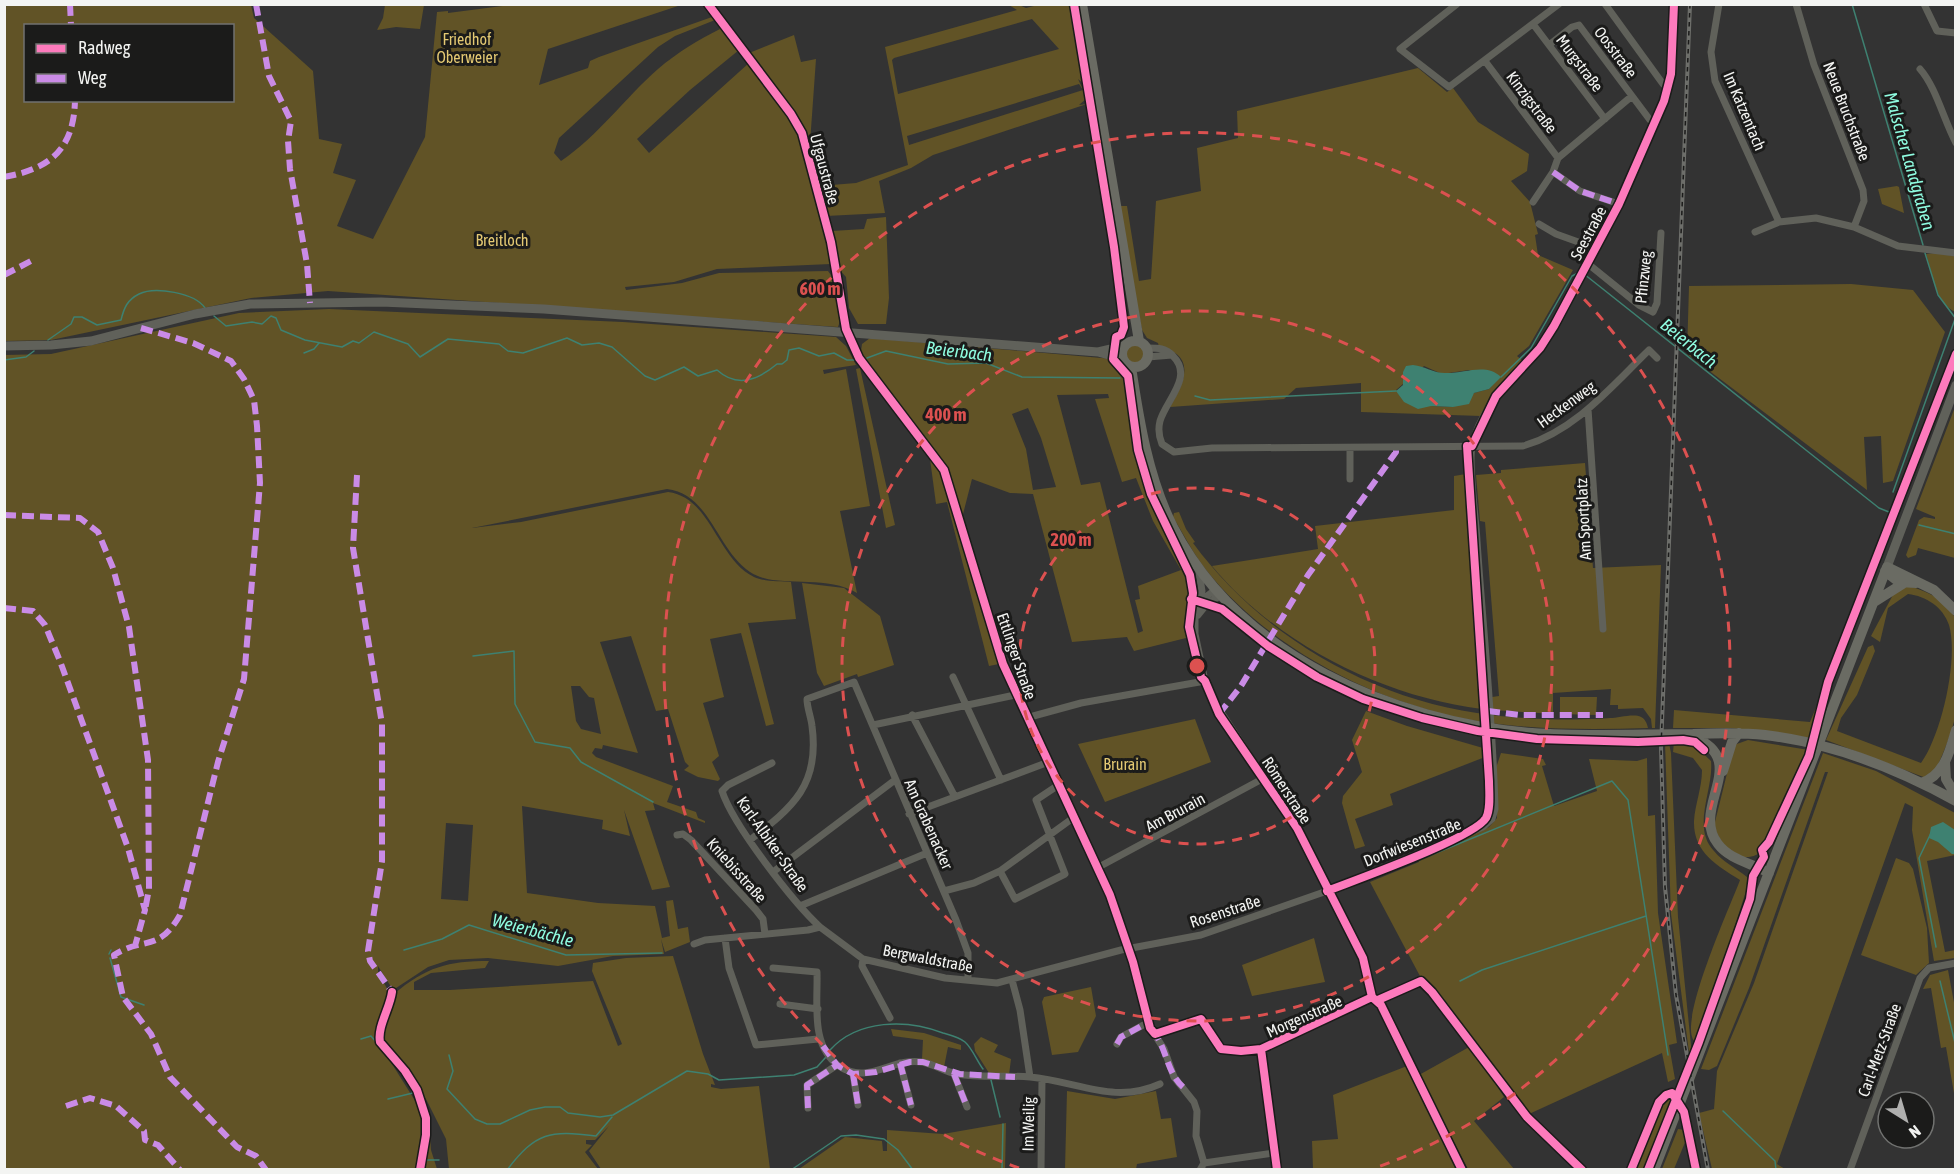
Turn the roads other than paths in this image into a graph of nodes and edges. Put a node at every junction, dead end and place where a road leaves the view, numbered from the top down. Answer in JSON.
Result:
{"nodes":[{"id":1,"x":708,"y":4,"type":"edge"},
{"id":2,"x":1082,"y":4,"type":"edge"},
{"id":3,"x":1457,"y":4,"type":"edge"},
{"id":4,"x":1559,"y":4,"type":"edge"},
{"id":5,"x":1605,"y":4,"type":"edge"},
{"id":6,"x":1674,"y":4,"type":"edge"},
{"id":7,"x":1719,"y":4,"type":"edge"},
{"id":8,"x":1796,"y":4,"type":"edge"},
{"id":9,"x":1924,"y":4,"type":"edge"},
{"id":10,"x":1533,"y":24,"type":"junction"},
{"id":11,"x":1956,"y":33,"type":"edge"},
{"id":12,"x":1549,"y":45,"type":"junction"},
{"id":13,"x":1485,"y":61,"type":"junction"},
{"id":14,"x":1920,"y":69,"type":"dead end"},
{"id":15,"x":1669,"y":87,"type":"junction"},
{"id":16,"x":1632,"y":96,"type":"junction"},
{"id":17,"x":1605,"y":118,"type":"junction"},
{"id":18,"x":1656,"y":122,"type":"junction"},
{"id":19,"x":1956,"y":143,"type":"edge"},
{"id":20,"x":1558,"y":158,"type":"junction"},
{"id":21,"x":1553,"y":172,"type":"junction"},
{"id":22,"x":1533,"y":202,"type":"dead end"},
{"id":23,"x":1619,"y":204,"type":"junction"},
{"id":24,"x":1779,"y":222,"type":"junction"},
{"id":25,"x":1539,"y":224,"type":"dead end"},
{"id":26,"x":1854,"y":227,"type":"junction"},
{"id":27,"x":1755,"y":232,"type":"dead end"},
{"id":28,"x":1661,"y":233,"type":"dead end"},
{"id":29,"x":1595,"y":248,"type":"junction"},
{"id":30,"x":1956,"y":253,"type":"edge"},
{"id":31,"x":1587,"y":263,"type":"junction"},
{"id":32,"x":848,"y":332,"type":"junction"},
{"id":33,"x":4,"y":346,"type":"edge"},
{"id":34,"x":1136,"y":353,"type":"junction"},
{"id":35,"x":1657,"y":358,"type":"dead end"},
{"id":36,"x":1956,"y":385,"type":"edge"},
{"id":37,"x":1588,"y":409,"type":"junction"},
{"id":38,"x":1472,"y":446,"type":"junction"},
{"id":39,"x":1350,"y":448,"type":"junction"},
{"id":40,"x":1350,"y":479,"type":"dead end"},
{"id":41,"x":1199,"y":568,"type":"junction"},
{"id":42,"x":1886,"y":569,"type":"junction"},
{"id":43,"x":1904,"y":583,"type":"junction"},
{"id":44,"x":1920,"y":583,"type":"junction"},
{"id":45,"x":1219,"y":594,"type":"junction"},
{"id":46,"x":1200,"y":601,"type":"junction"},
{"id":47,"x":1873,"y":602,"type":"junction"},
{"id":48,"x":1956,"y":611,"type":"edge"},
{"id":49,"x":1195,"y":623,"type":"junction"},
{"id":50,"x":1603,"y":629,"type":"dead end"},
{"id":51,"x":953,"y":677,"type":"dead end"},
{"id":52,"x":1205,"y":681,"type":"junction"},
{"id":53,"x":1015,"y":695,"type":"junction"},
{"id":54,"x":965,"y":705,"type":"junction"},
{"id":55,"x":912,"y":715,"type":"junction"},
{"id":56,"x":1026,"y":718,"type":"junction"},
{"id":57,"x":873,"y":725,"type":"junction"},
{"id":58,"x":1956,"y":730,"type":"edge"},
{"id":59,"x":1685,"y":733,"type":"junction"},
{"id":60,"x":1739,"y":733,"type":"junction"},
{"id":61,"x":1945,"y":762,"type":"junction"},
{"id":62,"x":772,"y":763,"type":"dead end"},
{"id":63,"x":1046,"y":763,"type":"junction"},
{"id":64,"x":1264,"y":778,"type":"junction"},
{"id":65,"x":1719,"y":779,"type":"junction"},
{"id":66,"x":895,"y":780,"type":"junction"},
{"id":67,"x":1001,"y":780,"type":"junction"},
{"id":68,"x":1921,"y":783,"type":"junction"},
{"id":69,"x":1057,"y":786,"type":"junction"},
{"id":70,"x":1956,"y":796,"type":"edge"},
{"id":71,"x":955,"y":797,"type":"junction"},
{"id":72,"x":1956,"y":801,"type":"edge"},
{"id":73,"x":909,"y":814,"type":"junction"},
{"id":74,"x":1073,"y":818,"type":"junction"},
{"id":75,"x":1050,"y":833,"type":"junction"},
{"id":76,"x":677,"y":835,"type":"dead end"},
{"id":77,"x":750,"y":840,"type":"junction"},
{"id":78,"x":927,"y":853,"type":"junction"},
{"id":79,"x":1097,"y":868,"type":"junction"},
{"id":80,"x":1000,"y":871,"type":"junction"},
{"id":81,"x":773,"y":872,"type":"junction"},
{"id":82,"x":1769,"y":873,"type":"junction"},
{"id":83,"x":944,"y":891,"type":"junction"},
{"id":84,"x":1327,"y":891,"type":"junction"},
{"id":85,"x":800,"y":906,"type":"junction"},
{"id":86,"x":820,"y":927,"type":"junction"},
{"id":87,"x":765,"y":934,"type":"junction"},
{"id":88,"x":725,"y":938,"type":"junction"},
{"id":89,"x":694,"y":944,"type":"dead end"},
{"id":90,"x":1129,"y":950,"type":"junction"},
{"id":91,"x":863,"y":960,"type":"junction"},
{"id":92,"x":1956,"y":963,"type":"edge"},
{"id":93,"x":773,"y":968,"type":"dead end"},
{"id":94,"x":968,"y":980,"type":"junction"},
{"id":95,"x":1012,"y":980,"type":"junction"},
{"id":96,"x":1372,"y":997,"type":"junction"},
{"id":97,"x":780,"y":1004,"type":"dead end"},
{"id":98,"x":818,"y":1009,"type":"junction"},
{"id":99,"x":890,"y":1018,"type":"dead end"},
{"id":100,"x":1147,"y":1023,"type":"junction"},
{"id":101,"x":1155,"y":1034,"type":"junction"},
{"id":102,"x":818,"y":1040,"type":"junction"},
{"id":103,"x":1117,"y":1044,"type":"dead end"},
{"id":104,"x":1261,"y":1049,"type":"junction"},
{"id":105,"x":900,"y":1063,"type":"junction"},
{"id":106,"x":837,"y":1065,"type":"junction"},
{"id":107,"x":853,"y":1074,"type":"junction"},
{"id":108,"x":954,"y":1074,"type":"junction"},
{"id":109,"x":1030,"y":1077,"type":"junction"},
{"id":110,"x":1042,"y":1079,"type":"junction"},
{"id":111,"x":1160,"y":1084,"type":"dead end"},
{"id":112,"x":858,"y":1105,"type":"dead end"},
{"id":113,"x":911,"y":1105,"type":"dead end"},
{"id":114,"x":967,"y":1107,"type":"dead end"},
{"id":115,"x":808,"y":1108,"type":"dead end"},
{"id":116,"x":1274,"y":1153,"type":"junction"},
{"id":117,"x":1202,"y":1166,"type":"edge"},
{"id":118,"x":1041,"y":1170,"type":"edge"},
{"id":119,"x":1277,"y":1170,"type":"edge"},
{"id":120,"x":1462,"y":1170,"type":"edge"},
{"id":121,"x":1654,"y":1170,"type":"edge"},
{"id":122,"x":1850,"y":1170,"type":"edge"}],
"edges":[{"from":1,"to":32,"type":"street","name":"Ufgaustraße"},
{"from":2,"to":34,"type":"main road","name":"Römerstraße"},
{"from":3,"to":13,"type":"street"},
{"from":4,"to":10,"type":"street"},
{"from":5,"to":15,"type":"street"},
{"from":6,"to":15,"type":"street","name":"Seestraße"},
{"from":7,"to":24,"type":"street","name":"Im Katzentach"},
{"from":8,"to":26,"type":"street","name":"Neue Bruchstraße"},
{"from":9,"to":11,"type":"street"},
{"from":10,"to":12,"type":"street","name":"Murgstraße"},
{"from":10,"to":13,"type":"street"},
{"from":12,"to":16,"type":"street","name":"Oosstraße"},
{"from":12,"to":17,"type":"street","name":"Murgstraße"},
{"from":13,"to":20,"type":"street","name":"Kinzigstraße"},
{"from":14,"to":19,"type":"street"},
{"from":15,"to":18,"type":"street","name":"Seestraße"},
{"from":16,"to":17,"type":"street"},
{"from":16,"to":18,"type":"street","name":"Oosstraße"},
{"from":17,"to":20,"type":"street"},
{"from":18,"to":23,"type":"street","name":"Seestraße"},
{"from":20,"to":21,"type":"street"},
{"from":21,"to":22,"type":"street"},
{"from":21,"to":23,"type":"street"},
{"from":23,"to":29,"type":"street","name":"Seestraße"},
{"from":24,"to":26,"type":"street"},
{"from":24,"to":27,"type":"street"},
{"from":25,"to":29,"type":"street"},
{"from":26,"to":30,"type":"street"},
{"from":28,"to":31,"type":"street","name":"Pfinzweg"},
{"from":29,"to":31,"type":"street","name":"Seestraße"},
{"from":31,"to":38,"type":"street","name":"Seestraße"},
{"from":32,"to":33,"type":"street"},
{"from":32,"to":34,"type":"street"},
{"from":32,"to":53,"type":"street","name":"Ettlinger Straße"},
{"from":34,"to":39,"type":"street"},
{"from":34,"to":41,"type":"main road","name":"Römerstraße"},
{"from":35,"to":37,"type":"street","name":"Heckenweg"},
{"from":36,"to":42,"type":"street"},
{"from":37,"to":38,"type":"street","name":"Heckenweg"},
{"from":37,"to":50,"type":"street","name":"Am Sportplatz"},
{"from":38,"to":39,"type":"street"},
{"from":38,"to":84,"type":"street","name":"Dorfwiesenstraße"},
{"from":39,"to":40,"type":"street"},
{"from":41,"to":45,"type":"main road","name":"Römerstraße"},
{"from":41,"to":46,"type":"street","name":"Römerstraße"},
{"from":42,"to":43,"type":"main road"},
{"from":42,"to":44,"type":"main road"},
{"from":42,"to":47,"type":"main road"},
{"from":43,"to":44,"type":"main road"},
{"from":43,"to":47,"type":"main road"},
{"from":44,"to":48,"type":"main road"},
{"from":45,"to":46,"type":"street"},
{"from":45,"to":49,"type":"street"},
{"from":45,"to":59,"type":"main road","name":"Römerstraße"},
{"from":46,"to":49,"type":"street","name":"Römerstraße"},
{"from":47,"to":82,"type":"main road"},
{"from":49,"to":52,"type":"street","name":"Römerstraße"},
{"from":51,"to":54,"type":"street"},
{"from":52,"to":56,"type":"street"},
{"from":52,"to":64,"type":"street","name":"Römerstraße"},
{"from":53,"to":54,"type":"street"},
{"from":53,"to":56,"type":"street","name":"Ettlinger Straße"},
{"from":54,"to":55,"type":"street"},
{"from":54,"to":67,"type":"street"},
{"from":55,"to":57,"type":"street"},
{"from":55,"to":71,"type":"street"},
{"from":56,"to":63,"type":"street","name":"Ettlinger Straße"},
{"from":57,"to":66,"type":"street","name":"Am Grabenacker"},
{"from":57,"to":77,"type":"street","name":"Am Grabenacker"},
{"from":58,"to":61,"type":"main road"},
{"from":59,"to":60,"type":"main road","name":"Römerstraße"},
{"from":59,"to":65,"type":"main road"},
{"from":60,"to":65,"type":"main road"},
{"from":60,"to":68,"type":"main road","name":"Römerstraße"},
{"from":61,"to":68,"type":"main road"},
{"from":61,"to":70,"type":"main road"},
{"from":62,"to":77,"type":"street","name":"Karl-Albiker-Straße"},
{"from":63,"to":67,"type":"street"},
{"from":63,"to":69,"type":"street","name":"Ettlinger Straße"},
{"from":64,"to":79,"type":"street","name":"Am Brurain"},
{"from":64,"to":84,"type":"street","name":"Römerstraße"},
{"from":65,"to":82,"type":"main road"},
{"from":66,"to":73,"type":"street","name":"Am Grabenacker"},
{"from":66,"to":81,"type":"street"},
{"from":67,"to":71,"type":"street"},
{"from":68,"to":72,"type":"main road","name":"Römerstraße"},
{"from":69,"to":74,"type":"street","name":"Ettlinger Straße"},
{"from":69,"to":75,"type":"street"},
{"from":71,"to":73,"type":"street"},
{"from":73,"to":78,"type":"street","name":"Am Grabenacker"},
{"from":74,"to":75,"type":"street"},
{"from":74,"to":79,"type":"street","name":"Ettlinger Straße"},
{"from":75,"to":80,"type":"street"},
{"from":75,"to":80,"type":"street"},
{"from":76,"to":87,"type":"street","name":"Kniebisstraße"},
{"from":77,"to":81,"type":"street","name":"Karl-Albiker-Straße"},
{"from":78,"to":83,"type":"street","name":"Am Grabenacker"},
{"from":78,"to":85,"type":"street"},
{"from":79,"to":90,"type":"street","name":"Ettlinger Straße"},
{"from":80,"to":83,"type":"street"},
{"from":81,"to":85,"type":"street","name":"Karl-Albiker-Straße"},
{"from":82,"to":121,"type":"main road"},
{"from":83,"to":94,"type":"street","name":"Am Grabenacker"},
{"from":84,"to":90,"type":"street","name":"Rosenstraße"},
{"from":84,"to":96,"type":"street","name":"Römerstraße"},
{"from":85,"to":86,"type":"street","name":"Karl-Albiker-Straße"},
{"from":86,"to":87,"type":"street"},
{"from":86,"to":91,"type":"street","name":"Bergwaldstraße"},
{"from":87,"to":88,"type":"street"},
{"from":88,"to":89,"type":"street"},
{"from":88,"to":102,"type":"street"},
{"from":90,"to":95,"type":"street","name":"Bergwaldstraße"},
{"from":90,"to":100,"type":"street","name":"Ettlinger Straße"},
{"from":91,"to":94,"type":"street","name":"Bergwaldstraße"},
{"from":91,"to":99,"type":"street"},
{"from":92,"to":122,"type":"street","name":"Carl-Metz-Straße"},
{"from":93,"to":98,"type":"street"},
{"from":94,"to":95,"type":"street","name":"Bergwaldstraße"},
{"from":95,"to":109,"type":"street"},
{"from":96,"to":104,"type":"street","name":"Morgenstraße"},
{"from":96,"to":120,"type":"street","name":"Römerstraße"},
{"from":97,"to":98,"type":"street"},
{"from":98,"to":102,"type":"street"},
{"from":100,"to":101,"type":"street","name":"Ettlinger Straße"},
{"from":100,"to":103,"type":"street"},
{"from":101,"to":104,"type":"street","name":"Morgenstraße"},
{"from":101,"to":117,"type":"street","name":"Ettlinger Straße"},
{"from":102,"to":106,"type":"street"},
{"from":104,"to":116,"type":"street"},
{"from":105,"to":107,"type":"street"},
{"from":105,"to":108,"type":"street"},
{"from":105,"to":113,"type":"street"},
{"from":106,"to":107,"type":"street"},
{"from":106,"to":115,"type":"street"},
{"from":107,"to":112,"type":"street"},
{"from":108,"to":109,"type":"street"},
{"from":108,"to":114,"type":"street"},
{"from":109,"to":110,"type":"street"},
{"from":110,"to":111,"type":"street"},
{"from":110,"to":118,"type":"street","name":"Im Weilig"},
{"from":116,"to":117,"type":"street"},
{"from":116,"to":119,"type":"street"}]}
